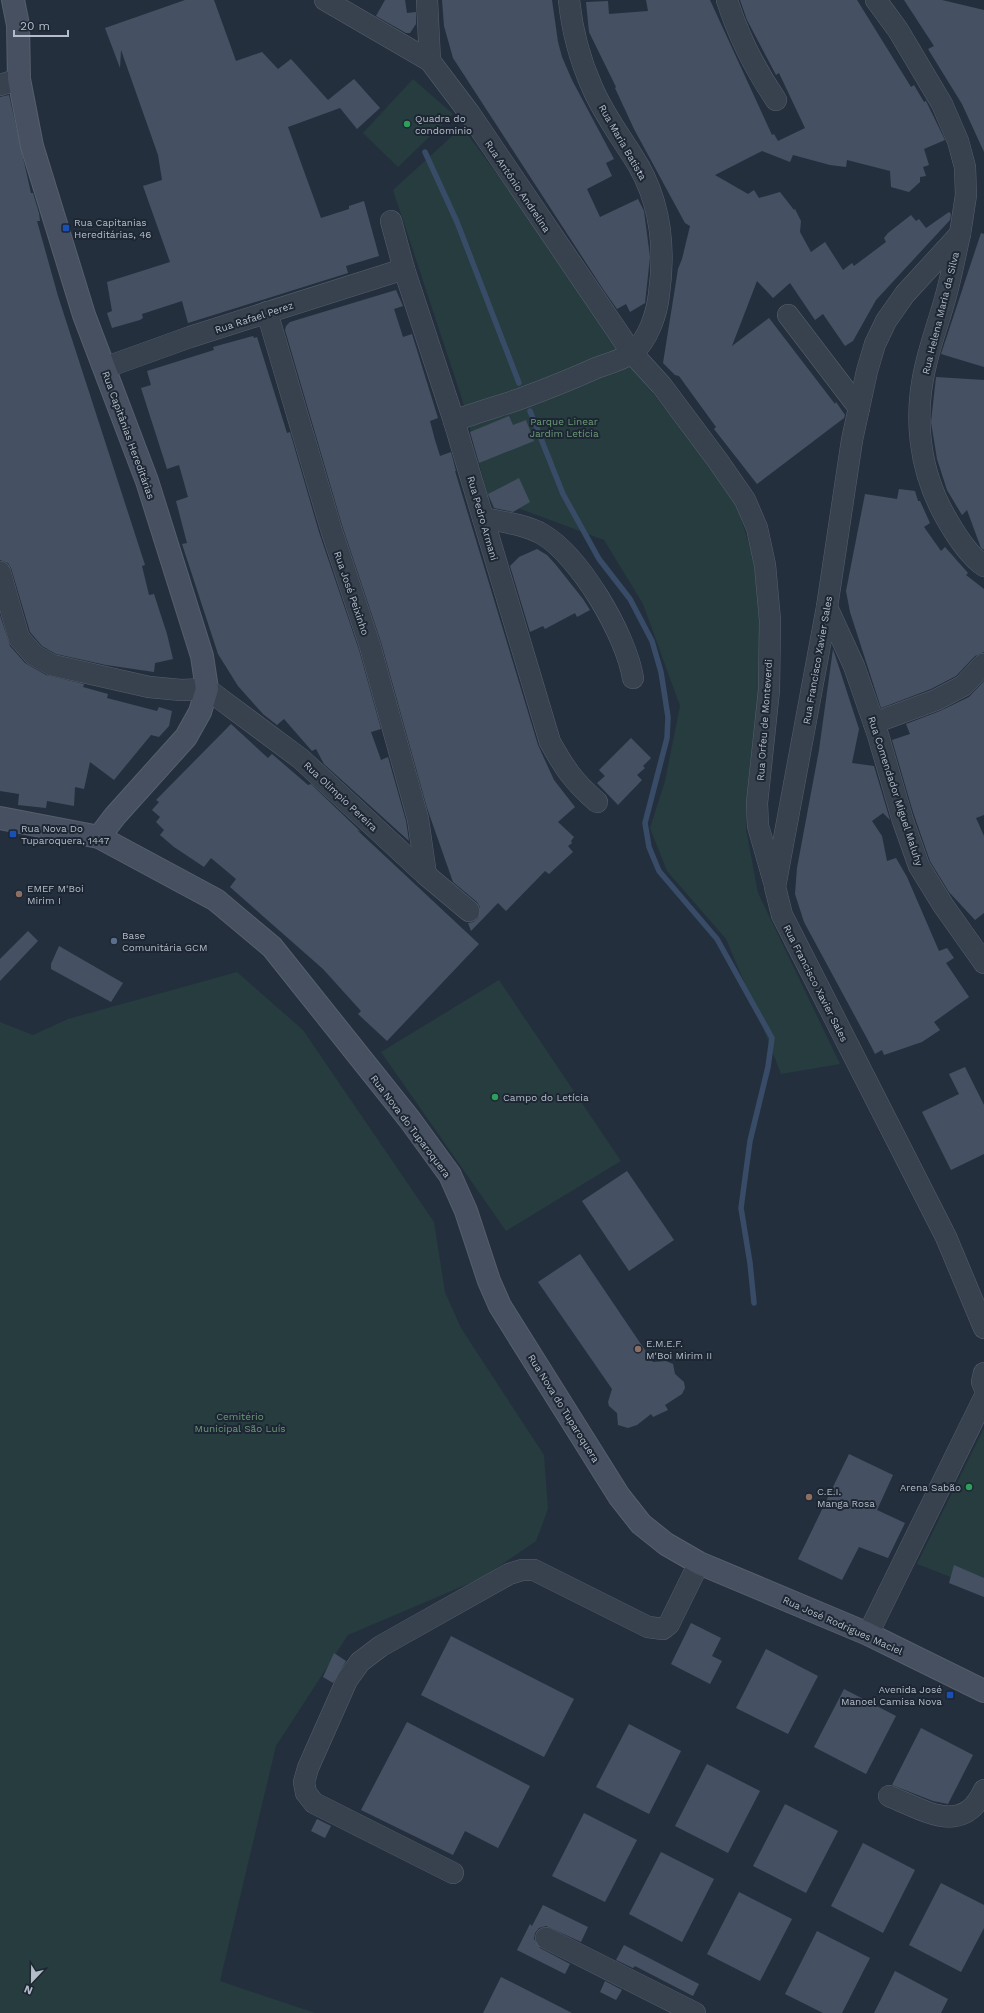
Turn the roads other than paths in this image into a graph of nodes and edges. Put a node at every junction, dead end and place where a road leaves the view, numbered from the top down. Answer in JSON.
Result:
{"nodes":[{"id":1,"x":13,"y":0,"type":"edge"},
{"id":2,"x":325,"y":0,"type":"edge"},
{"id":3,"x":427,"y":0,"type":"edge"},
{"id":4,"x":569,"y":0,"type":"edge"},
{"id":5,"x":727,"y":0,"type":"edge"},
{"id":6,"x":876,"y":0,"type":"edge"},
{"id":7,"x":430,"y":62,"type":"junction"},
{"id":8,"x":10,"y":82,"type":"edge"},
{"id":9,"x":776,"y":100,"type":"dead end"},
{"id":10,"x":391,"y":221,"type":"dead end"},
{"id":11,"x":960,"y":234,"type":"junction"},
{"id":12,"x":404,"y":269,"type":"junction"},
{"id":13,"x":267,"y":312,"type":"junction"},
{"id":14,"x":788,"y":315,"type":"dead end"},
{"id":15,"x":632,"y":353,"type":"junction"},
{"id":16,"x":104,"y":368,"type":"junction"},
{"id":17,"x":859,"y":408,"type":"junction"},
{"id":18,"x":454,"y":421,"type":"junction"},
{"id":19,"x":483,"y":518,"type":"junction"},
{"id":20,"x":984,"y":566,"type":"edge"},
{"id":21,"x":0,"y":572,"type":"edge"},
{"id":22,"x":827,"y":607,"type":"junction"},
{"id":23,"x":984,"y":664,"type":"edge"},
{"id":24,"x":634,"y":678,"type":"dead end"},
{"id":25,"x":207,"y":689,"type":"junction"},
{"id":26,"x":874,"y":723,"type":"junction"},
{"id":27,"x":597,"y":802,"type":"dead end"},
{"id":28,"x":0,"y":818,"type":"edge"},
{"id":29,"x":99,"y":837,"type":"junction"},
{"id":30,"x":426,"y":875,"type":"junction"},
{"id":31,"x":775,"y":887,"type":"junction"},
{"id":32,"x":469,"y":911,"type":"dead end"},
{"id":33,"x":984,"y":963,"type":"edge"},
{"id":34,"x":984,"y":1328,"type":"edge"},
{"id":35,"x":984,"y":1373,"type":"edge"},
{"id":36,"x":984,"y":1386,"type":"edge"},
{"id":37,"x":984,"y":1398,"type":"edge"},
{"id":38,"x":699,"y":1562,"type":"junction"},
{"id":39,"x":868,"y":1634,"type":"junction"},
{"id":40,"x":984,"y":1691,"type":"edge"},
{"id":41,"x":889,"y":1796,"type":"dead end"},
{"id":42,"x":983,"y":1796,"type":"edge"},
{"id":43,"x":452,"y":1873,"type":"dead end"},
{"id":44,"x":546,"y":1938,"type":"dead end"},
{"id":45,"x":695,"y":2013,"type":"edge"}],
"edges":[{"from":1,"to":8,"type":"street","name":"Rua Capitânias Hereditárias"},
{"from":2,"to":7,"type":"street","name":"Rua Antônio Andrelina"},
{"from":3,"to":7,"type":"street"},
{"from":4,"to":15,"type":"street","name":"Rua Maria Batista"},
{"from":5,"to":9,"type":"street"},
{"from":6,"to":11,"type":"street"},
{"from":7,"to":15,"type":"street","name":"Rua Antônio Andrelina"},
{"from":8,"to":16,"type":"street","name":"Rua Capitânias Hereditárias"},
{"from":10,"to":12,"type":"street","name":"Rua Pedro Armani"},
{"from":11,"to":17,"type":"street","name":"Rua Francisco Xavier Sales"},
{"from":11,"to":20,"type":"street","name":"Rua Helena Maria da Silva"},
{"from":12,"to":13,"type":"street","name":"Rua Rafael Perez"},
{"from":12,"to":18,"type":"street","name":"Rua Pedro Armani"},
{"from":13,"to":16,"type":"street","name":"Rua Rafael Perez"},
{"from":13,"to":30,"type":"street","name":"Rua José Peixinho"},
{"from":14,"to":17,"type":"street"},
{"from":15,"to":18,"type":"street","name":"Rua Maria Batista"},
{"from":15,"to":31,"type":"street","name":"Rua Orfeu de Monteverdi"},
{"from":16,"to":25,"type":"street","name":"Rua Capitânias Hereditárias"},
{"from":17,"to":22,"type":"street","name":"Rua Francisco Xavier Sales"},
{"from":18,"to":19,"type":"street","name":"Rua Pedro Armani"},
{"from":19,"to":24,"type":"street"},
{"from":19,"to":27,"type":"street","name":"Rua Pedro Armani"},
{"from":21,"to":25,"type":"street"},
{"from":22,"to":26,"type":"street","name":"Rua Comendador Miguel Maluhy"},
{"from":22,"to":31,"type":"street","name":"Rua Francisco Xavier Sales"},
{"from":23,"to":26,"type":"street"},
{"from":25,"to":29,"type":"street","name":"Rua Capitânias Hereditárias"},
{"from":25,"to":30,"type":"street","name":"Rua Olímpio Pereira"},
{"from":26,"to":33,"type":"street","name":"Rua Comendador Miguel Maluhy"},
{"from":28,"to":29,"type":"street","name":"Rua Nova do Tuparoquera"},
{"from":29,"to":38,"type":"street","name":"Rua Nova do Tuparoquera"},
{"from":30,"to":32,"type":"street","name":"Rua Olímpio Pereira"},
{"from":31,"to":34,"type":"street","name":"Rua Francisco Xavier Sales"},
{"from":35,"to":36,"type":"street"},
{"from":37,"to":39,"type":"street"},
{"from":38,"to":39,"type":"street","name":"Rua José Rodrigues Maciel"},
{"from":38,"to":43,"type":"street"},
{"from":39,"to":40,"type":"street","name":"Rua José Rodrigues Maciel"},
{"from":41,"to":42,"type":"street"},
{"from":44,"to":45,"type":"street"}]}
